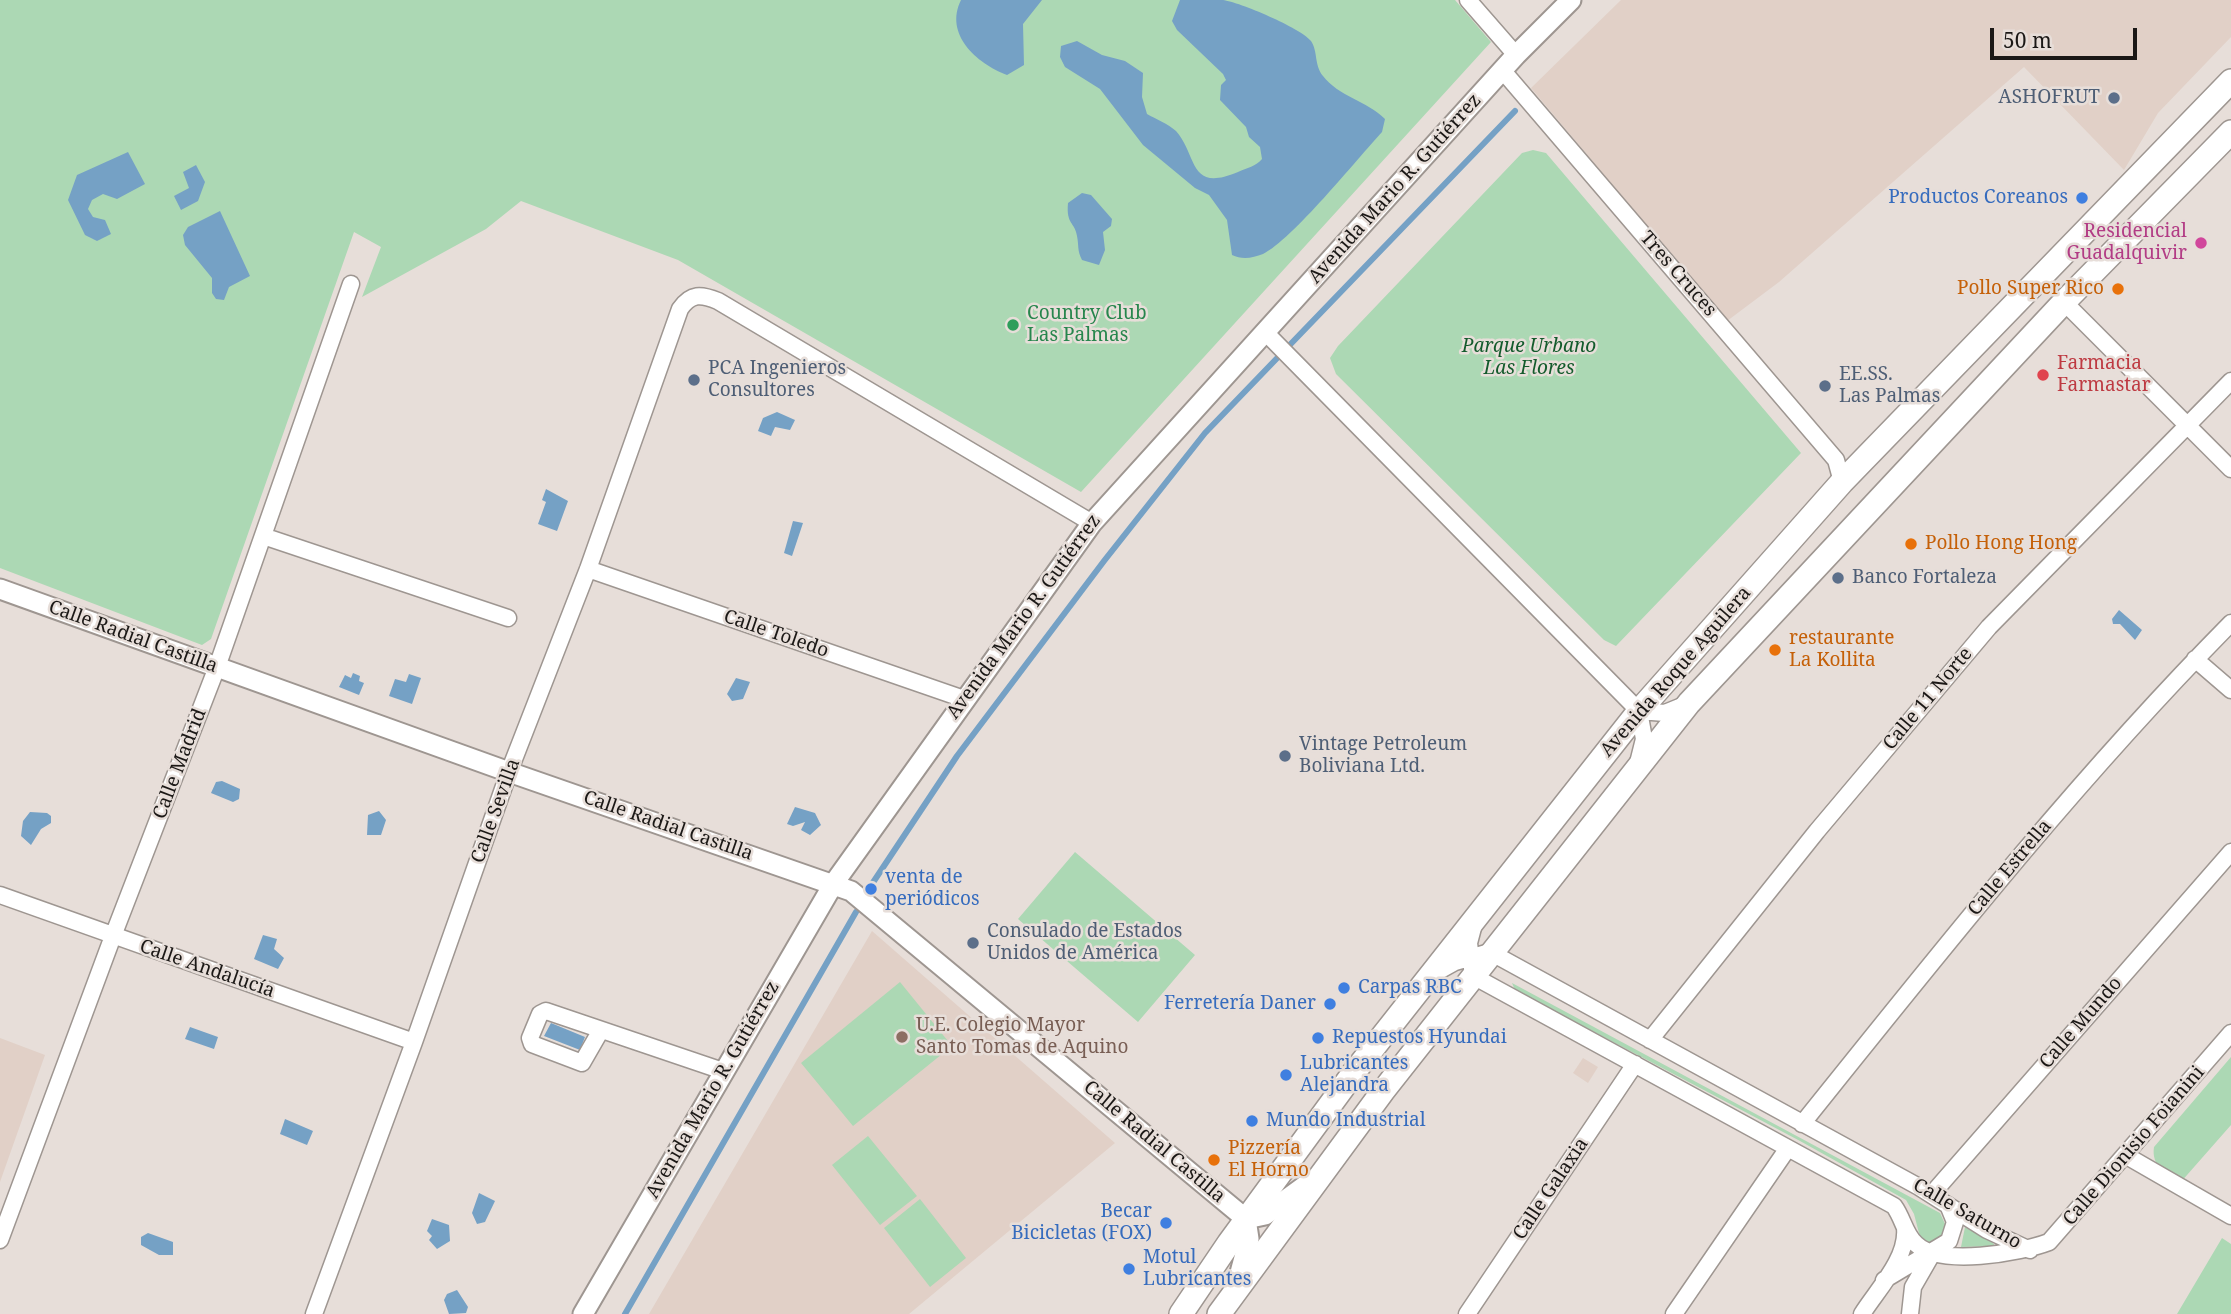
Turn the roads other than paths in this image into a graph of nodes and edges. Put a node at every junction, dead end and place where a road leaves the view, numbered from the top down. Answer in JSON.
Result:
{"nodes":[{"id":1,"x":1468,"y":0,"type":"edge"},
{"id":2,"x":1571,"y":0,"type":"edge"},
{"id":3,"x":1516,"y":55,"type":"junction"},
{"id":4,"x":1503,"y":71,"type":"junction"},
{"id":5,"x":2231,"y":81,"type":"edge"},
{"id":6,"x":2231,"y":132,"type":"edge"},
{"id":7,"x":351,"y":284,"type":"dead end"},
{"id":8,"x":2064,"y":302,"type":"junction"},
{"id":9,"x":1270,"y":337,"type":"junction"},
{"id":10,"x":2231,"y":381,"type":"edge"},
{"id":11,"x":2187,"y":425,"type":"junction"},
{"id":12,"x":2231,"y":470,"type":"edge"},
{"id":13,"x":1842,"y":482,"type":"junction"},
{"id":14,"x":1092,"y":523,"type":"junction"},
{"id":15,"x":263,"y":536,"type":"junction"},
{"id":16,"x":588,"y":569,"type":"junction"},
{"id":17,"x":0,"y":589,"type":"edge"},
{"id":18,"x":508,"y":618,"type":"dead end"},
{"id":19,"x":2231,"y":623,"type":"edge"},
{"id":20,"x":2195,"y":659,"type":"junction"},
{"id":21,"x":217,"y":667,"type":"junction"},
{"id":22,"x":2231,"y":691,"type":"edge"},
{"id":23,"x":964,"y":699,"type":"junction"},
{"id":24,"x":1689,"y":703,"type":"junction"},
{"id":25,"x":1639,"y":711,"type":"junction"},
{"id":26,"x":1637,"y":765,"type":"junction"},
{"id":27,"x":509,"y":772,"type":"junction"},
{"id":28,"x":2231,"y":852,"type":"edge"},
{"id":29,"x":843,"y":887,"type":"junction"},
{"id":30,"x":0,"y":895,"type":"edge"},
{"id":31,"x":1479,"y":915,"type":"junction"},
{"id":32,"x":113,"y":936,"type":"junction"},
{"id":33,"x":1477,"y":962,"type":"junction"},
{"id":34,"x":1430,"y":977,"type":"junction"},
{"id":35,"x":601,"y":1030,"type":"dead end"},
{"id":36,"x":2231,"y":1033,"type":"edge"},
{"id":37,"x":1650,"y":1040,"type":"junction"},
{"id":38,"x":414,"y":1042,"type":"junction"},
{"id":39,"x":1635,"y":1065,"type":"junction"},
{"id":40,"x":723,"y":1071,"type":"junction"},
{"id":41,"x":1802,"y":1124,"type":"junction"},
{"id":42,"x":1788,"y":1148,"type":"junction"},
{"id":43,"x":2125,"y":1155,"type":"junction"},
{"id":44,"x":1320,"y":1174,"type":"junction"},
{"id":45,"x":1932,"y":1194,"type":"junction"},
{"id":46,"x":1947,"y":1204,"type":"junction"},
{"id":47,"x":2231,"y":1216,"type":"edge"},
{"id":48,"x":1246,"y":1219,"type":"junction"},
{"id":49,"x":1905,"y":1222,"type":"junction"},
{"id":50,"x":0,"y":1240,"type":"edge"},
{"id":51,"x":2030,"y":1250,"type":"junction"},
{"id":52,"x":1933,"y":1252,"type":"junction"},
{"id":53,"x":1881,"y":1284,"type":"junction"},
{"id":54,"x":1913,"y":1287,"type":"junction"},
{"id":55,"x":1235,"y":1292,"type":"junction"},
{"id":56,"x":314,"y":1314,"type":"edge"},
{"id":57,"x":583,"y":1314,"type":"edge"},
{"id":58,"x":1181,"y":1314,"type":"edge"},
{"id":59,"x":1219,"y":1314,"type":"edge"},
{"id":60,"x":1467,"y":1314,"type":"edge"},
{"id":61,"x":1674,"y":1314,"type":"edge"},
{"id":62,"x":1862,"y":1314,"type":"edge"},
{"id":63,"x":1910,"y":1314,"type":"edge"}],
"edges":[{"from":1,"to":3,"type":"street"},
{"from":2,"to":3,"type":"street","name":"Avenida Mario R. Gutiérrez"},
{"from":3,"to":4,"type":"street","name":"Avenida Mario R. Gutiérrez"},
{"from":4,"to":9,"type":"street","name":"Avenida Mario R. Gutiérrez"},
{"from":4,"to":13,"type":"street","name":"Tres Cruces"},
{"from":5,"to":13,"type":"main road","name":"Avenida Roque Aguilera"},
{"from":6,"to":8,"type":"main road","name":"Avenida Roque Aguilera"},
{"from":7,"to":15,"type":"street","name":"Calle Madrid"},
{"from":8,"to":11,"type":"street"},
{"from":8,"to":24,"type":"main road","name":"Avenida Roque Aguilera"},
{"from":9,"to":14,"type":"street","name":"Avenida Mario R. Gutiérrez"},
{"from":9,"to":25,"type":"street"},
{"from":10,"to":11,"type":"street","name":"Calle 11 Norte"},
{"from":11,"to":12,"type":"street"},
{"from":11,"to":37,"type":"street","name":"Calle 11 Norte"},
{"from":13,"to":25,"type":"main road","name":"Avenida Roque Aguilera"},
{"from":14,"to":16,"type":"street","name":"Calle Sevilla"},
{"from":14,"to":23,"type":"street","name":"Avenida Mario R. Gutiérrez"},
{"from":15,"to":18,"type":"street"},
{"from":15,"to":21,"type":"street","name":"Calle Madrid"},
{"from":16,"to":23,"type":"street","name":"Calle Toledo"},
{"from":16,"to":27,"type":"street","name":"Calle Sevilla"},
{"from":17,"to":21,"type":"street","name":"Calle Radial Castilla"},
{"from":19,"to":20,"type":"street","name":"Calle Estrella"},
{"from":20,"to":22,"type":"street"},
{"from":20,"to":41,"type":"street","name":"Calle Estrella"},
{"from":21,"to":27,"type":"street","name":"Calle Radial Castilla"},
{"from":21,"to":32,"type":"street","name":"Calle Madrid"},
{"from":23,"to":29,"type":"street","name":"Avenida Mario R. Gutiérrez"},
{"from":24,"to":25,"type":"street"},
{"from":24,"to":26,"type":"main road","name":"Avenida Roque Aguilera"},
{"from":25,"to":26,"type":"street"},
{"from":25,"to":31,"type":"main road","name":"Avenida Roque Aguilera"},
{"from":26,"to":33,"type":"main road","name":"Avenida Roque Aguilera"},
{"from":27,"to":29,"type":"street","name":"Calle Radial Castilla"},
{"from":27,"to":38,"type":"street","name":"Calle Sevilla"},
{"from":28,"to":45,"type":"street","name":"Calle Mundo"},
{"from":29,"to":40,"type":"street","name":"Avenida Mario R. Gutiérrez"},
{"from":29,"to":48,"type":"street","name":"Calle Radial Castilla"},
{"from":30,"to":32,"type":"street","name":"Calle Andalucía"},
{"from":31,"to":33,"type":"street"},
{"from":31,"to":34,"type":"main road","name":"Avenida Roque Aguilera"},
{"from":32,"to":38,"type":"street","name":"Calle Andalucía"},
{"from":32,"to":50,"type":"street","name":"Calle Madrid"},
{"from":33,"to":34,"type":"street"},
{"from":33,"to":37,"type":"street","name":"Calle Saturno"},
{"from":33,"to":39,"type":"street","name":"Calle Saturno"},
{"from":33,"to":44,"type":"main road","name":"Avenida Roque Aguilera"},
{"from":34,"to":48,"type":"main road","name":"Avenida Roque Aguilera"},
{"from":35,"to":40,"type":"street"},
{"from":36,"to":43,"type":"street","name":"Calle Dionisio Foianini"},
{"from":37,"to":41,"type":"street","name":"Calle Saturno"},
{"from":38,"to":56,"type":"street","name":"Calle Sevilla"},
{"from":39,"to":42,"type":"street","name":"Calle Saturno"},
{"from":39,"to":60,"type":"street","name":"Calle Galaxia"},
{"from":40,"to":57,"type":"street","name":"Avenida Mario R. Gutiérrez"},
{"from":41,"to":45,"type":"street","name":"Calle Saturno"},
{"from":42,"to":49,"type":"street","name":"Calle Saturno"},
{"from":42,"to":61,"type":"street"},
{"from":43,"to":47,"type":"street"},
{"from":43,"to":51,"type":"street","name":"Calle Dionisio Foianini"},
{"from":44,"to":48,"type":"street"},
{"from":44,"to":55,"type":"main road","name":"Avenida Roque Aguilera"},
{"from":45,"to":46,"type":"street","name":"Calle Saturno"},
{"from":46,"to":51,"type":"street","name":"Calle Saturno"},
{"from":46,"to":52,"type":"street"},
{"from":48,"to":55,"type":"street"},
{"from":48,"to":58,"type":"main road","name":"Avenida Roque Aguilera"},
{"from":49,"to":52,"type":"street","name":"Calle Saturno"},
{"from":49,"to":53,"type":"street"},
{"from":51,"to":52,"type":"street","name":"Calle Saturno"},
{"from":52,"to":53,"type":"street"},
{"from":52,"to":54,"type":"street"},
{"from":53,"to":54,"type":"street"},
{"from":53,"to":62,"type":"street"},
{"from":54,"to":63,"type":"street"},
{"from":55,"to":59,"type":"main road","name":"Avenida Roque Aguilera"}]}
